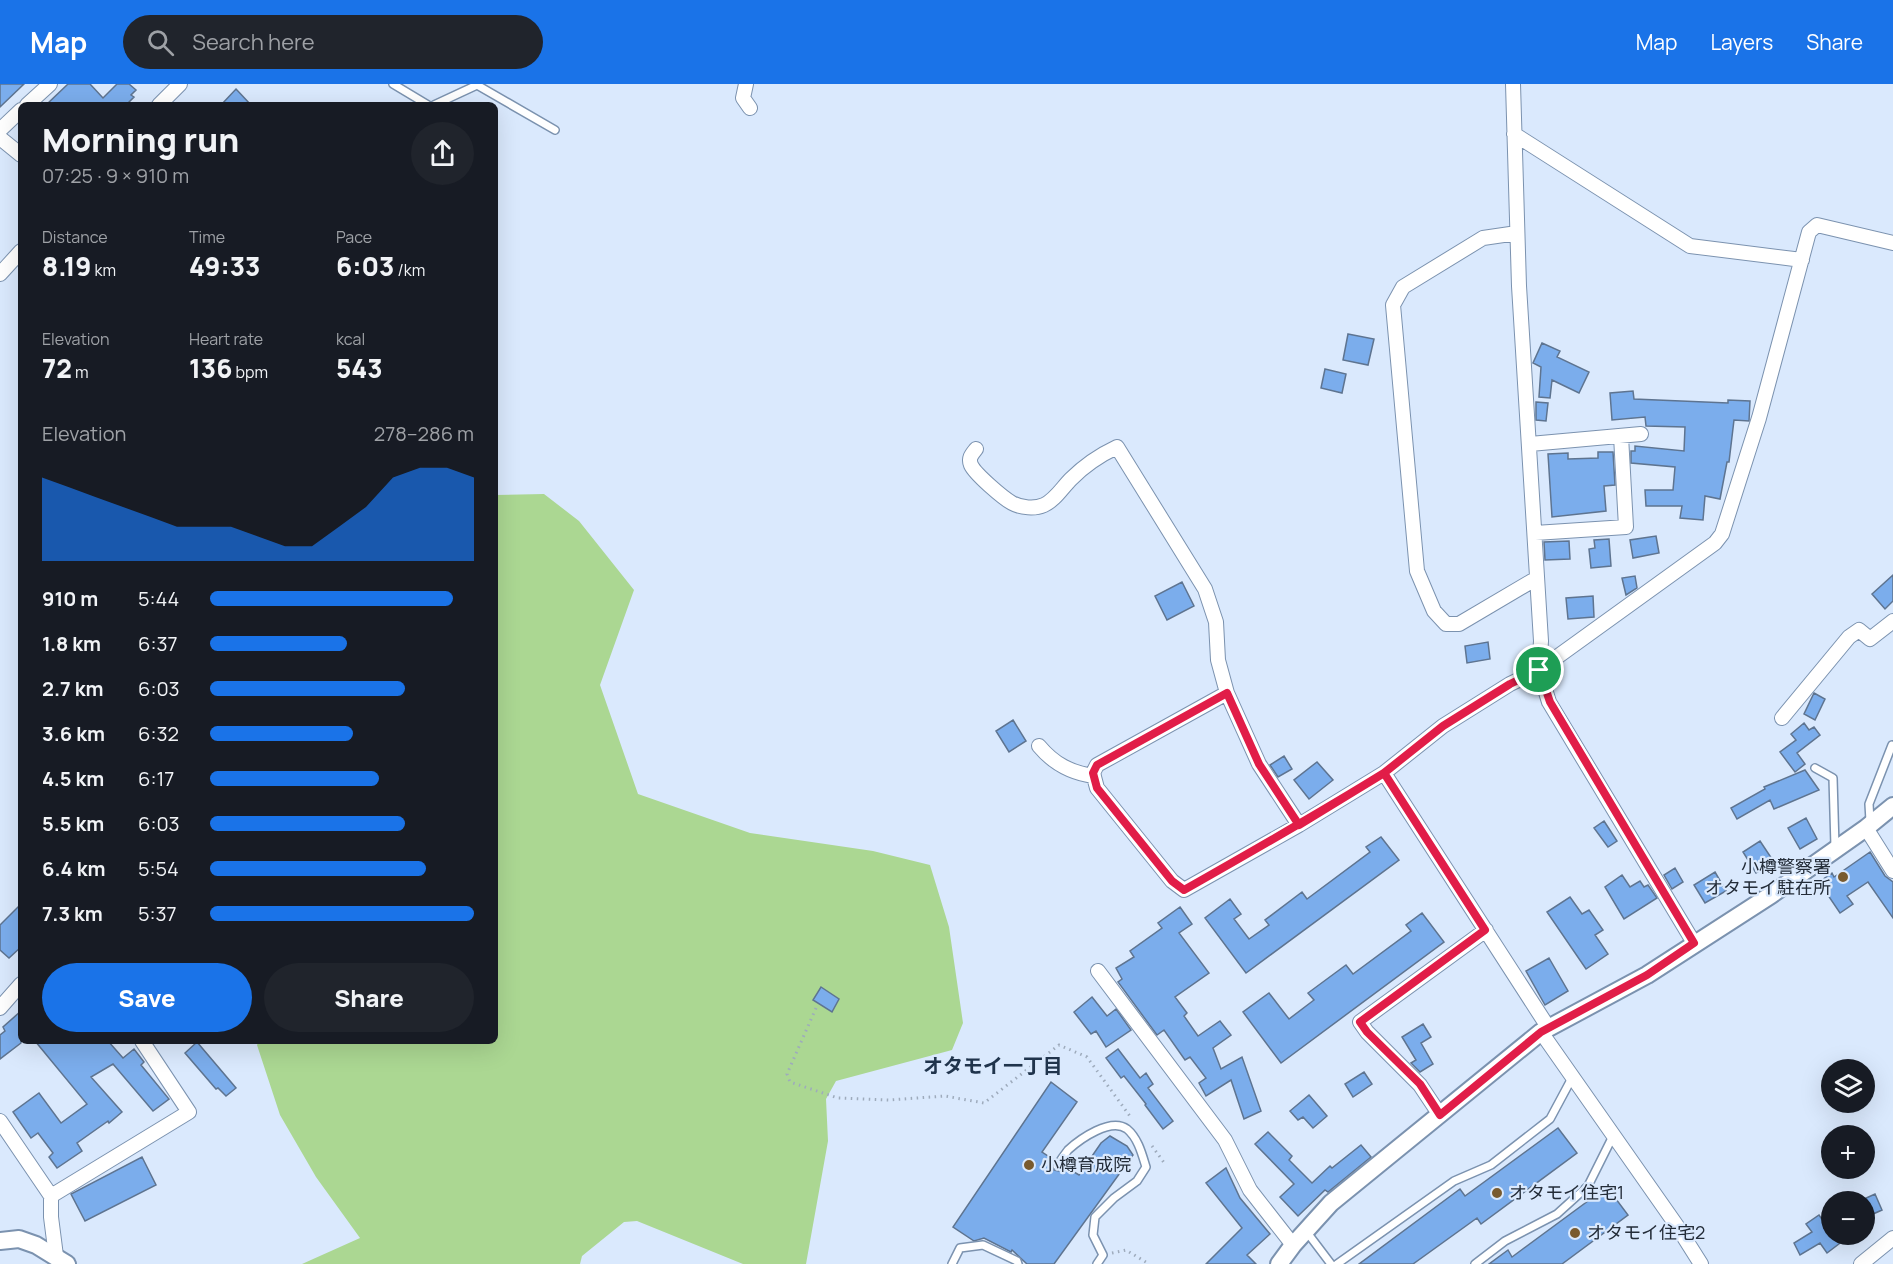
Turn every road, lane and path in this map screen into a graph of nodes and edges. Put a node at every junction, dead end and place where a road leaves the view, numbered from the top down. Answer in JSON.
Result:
{"nodes":[{"id":1,"x":50,"y":84,"type":"edge"},
{"id":2,"x":180,"y":84,"type":"edge"},
{"id":3,"x":393,"y":84,"type":"edge"},
{"id":4,"x":746,"y":84,"type":"edge"},
{"id":5,"x":1513,"y":84,"type":"edge"},
{"id":6,"x":30,"y":102,"type":"edge"},
{"id":7,"x":162,"y":102,"type":"edge"},
{"id":8,"x":423,"y":102,"type":"edge"},
{"id":9,"x":440,"y":102,"type":"edge"},
{"id":10,"x":750,"y":108,"type":"dead end"},
{"id":11,"x":18,"y":113,"type":"edge"},
{"id":12,"x":0,"y":130,"type":"edge"},
{"id":13,"x":555,"y":130,"type":"dead end"},
{"id":14,"x":1514,"y":134,"type":"junction"},
{"id":15,"x":0,"y":138,"type":"edge"},
{"id":16,"x":18,"y":153,"type":"edge"},
{"id":17,"x":1517,"y":233,"type":"junction"},
{"id":18,"x":1893,"y":243,"type":"edge"},
{"id":19,"x":18,"y":254,"type":"edge"},
{"id":20,"x":1802,"y":260,"type":"junction"},
{"id":21,"x":0,"y":274,"type":"edge"},
{"id":22,"x":1641,"y":434,"type":"dead end"},
{"id":23,"x":1621,"y":436,"type":"junction"},
{"id":24,"x":1530,"y":444,"type":"junction"},
{"id":25,"x":976,"y":448,"type":"dead end"},
{"id":26,"x":1535,"y":533,"type":"junction"},
{"id":27,"x":1537,"y":578,"type":"junction"},
{"id":28,"x":1893,"y":621,"type":"edge"},
{"id":29,"x":1539,"y":670,"type":"junction"},
{"id":30,"x":1227,"y":693,"type":"junction"},
{"id":31,"x":1782,"y":718,"type":"dead end"},
{"id":32,"x":1892,"y":745,"type":"edge"},
{"id":33,"x":1039,"y":746,"type":"dead end"},
{"id":34,"x":1815,"y":768,"type":"dead end"},
{"id":35,"x":1384,"y":773,"type":"junction"},
{"id":36,"x":1094,"y":776,"type":"junction"},
{"id":37,"x":1893,"y":806,"type":"edge"},
{"id":38,"x":1299,"y":825,"type":"junction"},
{"id":39,"x":1868,"y":826,"type":"junction"},
{"id":40,"x":1835,"y":849,"type":"junction"},
{"id":41,"x":1893,"y":871,"type":"edge"},
{"id":42,"x":1485,"y":930,"type":"junction"},
{"id":43,"x":1694,"y":943,"type":"junction"},
{"id":44,"x":1098,"y":971,"type":"dead end"},
{"id":45,"x":18,"y":987,"type":"edge"},
{"id":46,"x":0,"y":1008,"type":"edge"},
{"id":47,"x":816,"y":1008,"type":"dead end"},
{"id":48,"x":1545,"y":1030,"type":"junction"},
{"id":49,"x":144,"y":1044,"type":"edge"},
{"id":50,"x":1572,"y":1078,"type":"junction"},
{"id":51,"x":1440,"y":1115,"type":"junction"},
{"id":52,"x":1133,"y":1119,"type":"dead end"},
{"id":53,"x":0,"y":1121,"type":"edge"},
{"id":54,"x":1613,"y":1136,"type":"junction"},
{"id":55,"x":1146,"y":1137,"type":"dead end"},
{"id":56,"x":1165,"y":1164,"type":"dead end"},
{"id":57,"x":1057,"y":1166,"type":"dead end"},
{"id":58,"x":51,"y":1196,"type":"junction"},
{"id":59,"x":1306,"y":1231,"type":"junction"},
{"id":60,"x":1893,"y":1238,"type":"edge"},
{"id":61,"x":0,"y":1240,"type":"edge"},
{"id":62,"x":1293,"y":1245,"type":"junction"},
{"id":63,"x":1103,"y":1255,"type":"junction"},
{"id":64,"x":62,"y":1260,"type":"edge"},
{"id":65,"x":952,"y":1264,"type":"edge"},
{"id":66,"x":1018,"y":1264,"type":"edge"},
{"id":67,"x":1097,"y":1264,"type":"edge"},
{"id":68,"x":1149,"y":1264,"type":"edge"},
{"id":69,"x":1279,"y":1264,"type":"edge"},
{"id":70,"x":1331,"y":1264,"type":"edge"},
{"id":71,"x":1337,"y":1264,"type":"edge"},
{"id":72,"x":1475,"y":1264,"type":"edge"},
{"id":73,"x":1701,"y":1264,"type":"edge"},
{"id":74,"x":1861,"y":1264,"type":"edge"}],
"edges":[{"from":1,"to":6,"type":"street"},
{"from":2,"to":7,"type":"street"},
{"from":3,"to":8,"type":"lane"},
{"from":4,"to":10,"type":"street"},
{"from":5,"to":14,"type":"street"},
{"from":9,"to":13,"type":"lane"},
{"from":11,"to":12,"type":"street"},
{"from":14,"to":17,"type":"street"},
{"from":14,"to":20,"type":"street"},
{"from":15,"to":16,"type":"street"},
{"from":17,"to":24,"type":"street"},
{"from":17,"to":27,"type":"street"},
{"from":18,"to":20,"type":"street"},
{"from":19,"to":21,"type":"street"},
{"from":20,"to":29,"type":"street"},
{"from":22,"to":23,"type":"street"},
{"from":23,"to":24,"type":"street"},
{"from":23,"to":26,"type":"street"},
{"from":24,"to":26,"type":"street"},
{"from":25,"to":30,"type":"street"},
{"from":26,"to":27,"type":"street"},
{"from":27,"to":29,"type":"street"},
{"from":28,"to":31,"type":"street"},
{"from":29,"to":35,"type":"street"},
{"from":29,"to":43,"type":"street"},
{"from":30,"to":36,"type":"street"},
{"from":30,"to":38,"type":"street"},
{"from":32,"to":39,"type":"lane"},
{"from":33,"to":36,"type":"street"},
{"from":34,"to":40,"type":"lane"},
{"from":35,"to":38,"type":"street"},
{"from":35,"to":42,"type":"street"},
{"from":36,"to":38,"type":"street"},
{"from":37,"to":39,"type":"street"},
{"from":39,"to":40,"type":"street"},
{"from":39,"to":41,"type":"street"},
{"from":40,"to":43,"type":"street"},
{"from":42,"to":48,"type":"street"},
{"from":42,"to":51,"type":"street"},
{"from":43,"to":48,"type":"street"},
{"from":44,"to":62,"type":"street"},
{"from":45,"to":46,"type":"street"},
{"from":47,"to":52,"type":"path"},
{"from":48,"to":50,"type":"street"},
{"from":48,"to":51,"type":"street"},
{"from":49,"to":58,"type":"street"},
{"from":50,"to":54,"type":"street"},
{"from":50,"to":71,"type":"lane"},
{"from":51,"to":59,"type":"street"},
{"from":53,"to":58,"type":"street"},
{"from":54,"to":72,"type":"lane"},
{"from":54,"to":73,"type":"street"},
{"from":55,"to":56,"type":"path"},
{"from":57,"to":63,"type":"lane"},
{"from":58,"to":64,"type":"street"},
{"from":59,"to":62,"type":"street"},
{"from":59,"to":70,"type":"lane"},
{"from":60,"to":74,"type":"street"},
{"from":61,"to":64,"type":"street"},
{"from":62,"to":69,"type":"street"},
{"from":63,"to":67,"type":"lane"},
{"from":63,"to":68,"type":"path"},
{"from":65,"to":66,"type":"lane"}]}
